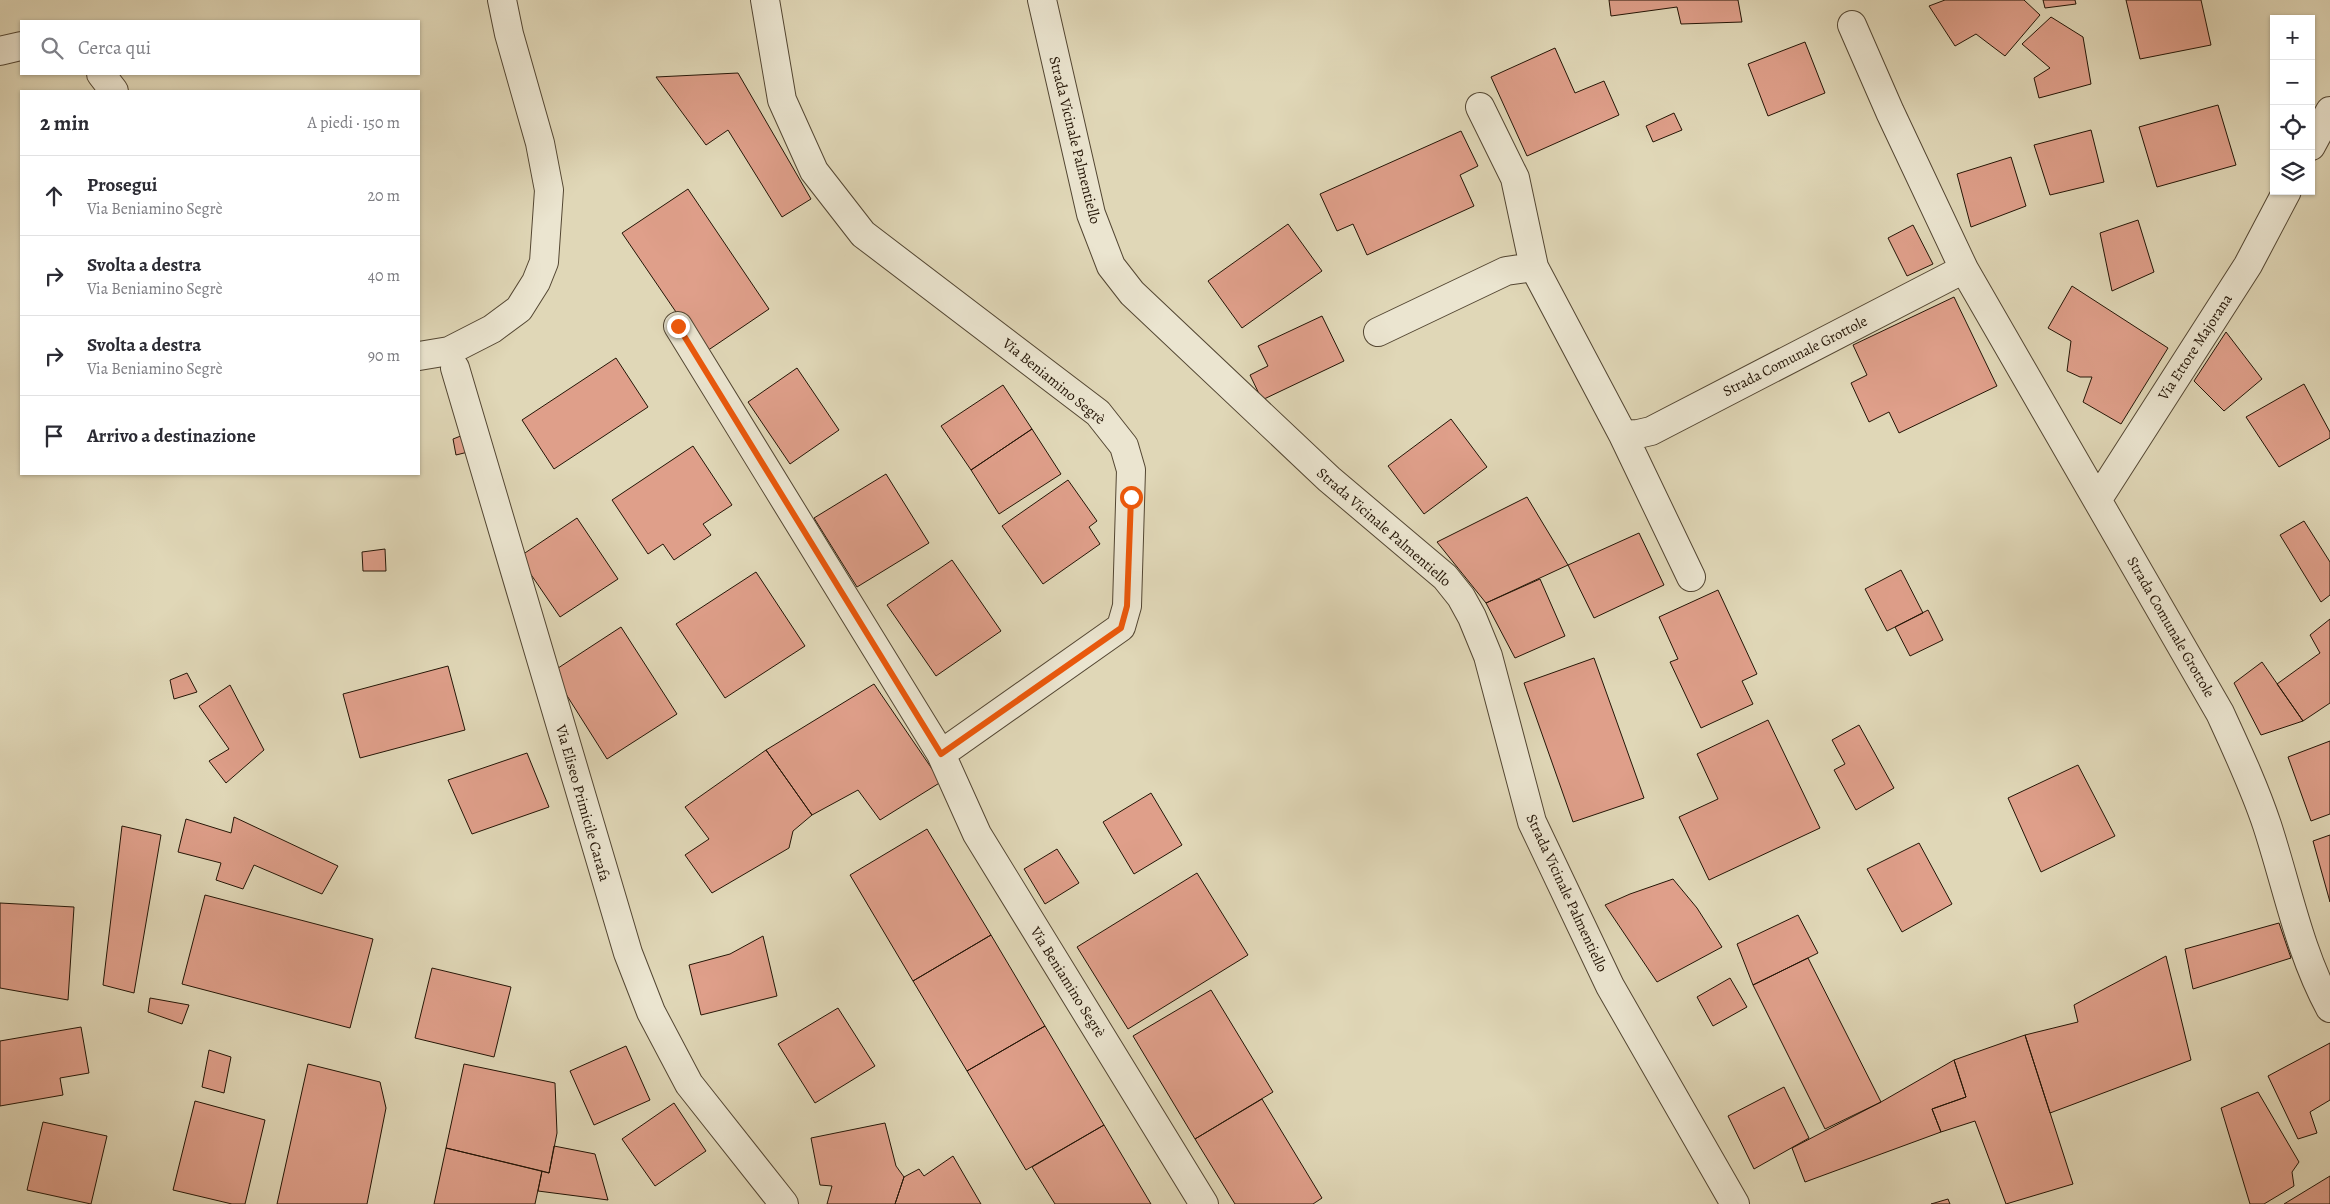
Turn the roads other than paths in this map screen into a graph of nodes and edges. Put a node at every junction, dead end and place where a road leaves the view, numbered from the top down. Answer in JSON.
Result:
{"nodes":[{"id":1,"x":502,"y":0,"type":"edge"},
{"id":2,"x":765,"y":0,"type":"edge"},
{"id":3,"x":1042,"y":0,"type":"edge"},
{"id":4,"x":1852,"y":25,"type":"dead end"},
{"id":5,"x":20,"y":46,"type":"edge"},
{"id":6,"x":0,"y":51,"type":"edge"},
{"id":7,"x":102,"y":75,"type":"edge"},
{"id":8,"x":113,"y":90,"type":"edge"},
{"id":9,"x":1480,"y":107,"type":"dead end"},
{"id":10,"x":2330,"y":111,"type":"edge"},
{"id":11,"x":2315,"y":139,"type":"edge"},
{"id":12,"x":2285,"y":195,"type":"edge"},
{"id":13,"x":1534,"y":267,"type":"junction"},
{"id":14,"x":1964,"y":269,"type":"junction"},
{"id":15,"x":678,"y":326,"type":"dead end"},
{"id":16,"x":1378,"y":332,"type":"dead end"},
{"id":17,"x":420,"y":356,"type":"edge"},
{"id":18,"x":455,"y":368,"type":"dead end"},
{"id":19,"x":1623,"y":435,"type":"junction"},
{"id":20,"x":2098,"y":499,"type":"junction"},
{"id":21,"x":1691,"y":577,"type":"dead end"},
{"id":22,"x":941,"y":754,"type":"junction"},
{"id":23,"x":2330,"y":1008,"type":"edge"},
{"id":24,"x":784,"y":1204,"type":"edge"},
{"id":25,"x":1204,"y":1204,"type":"edge"},
{"id":26,"x":1735,"y":1204,"type":"edge"}],
"edges":[{"from":1,"to":17,"type":"street"},
{"from":2,"to":22,"type":"street","name":"Via Beniamino Segrè"},
{"from":3,"to":26,"type":"street","name":"Strada Vicinale Palmentiello"},
{"from":4,"to":14,"type":"street","name":"Strada Comunale Grottole"},
{"from":5,"to":6,"type":"street"},
{"from":7,"to":8,"type":"street"},
{"from":9,"to":13,"type":"street"},
{"from":10,"to":11,"type":"street"},
{"from":12,"to":20,"type":"street","name":"Via Ettore Majorana"},
{"from":13,"to":16,"type":"street"},
{"from":13,"to":19,"type":"street"},
{"from":14,"to":19,"type":"street","name":"Strada Comunale Grottole"},
{"from":14,"to":20,"type":"street","name":"Strada Comunale Grottole"},
{"from":15,"to":22,"type":"street","name":"Via Beniamino Segrè"},
{"from":18,"to":24,"type":"street","name":"Via Eliseo Primicile Carafa"},
{"from":19,"to":21,"type":"street"},
{"from":20,"to":23,"type":"street","name":"Strada Comunale Grottole"},
{"from":22,"to":25,"type":"street","name":"Via Beniamino Segrè"}]}
